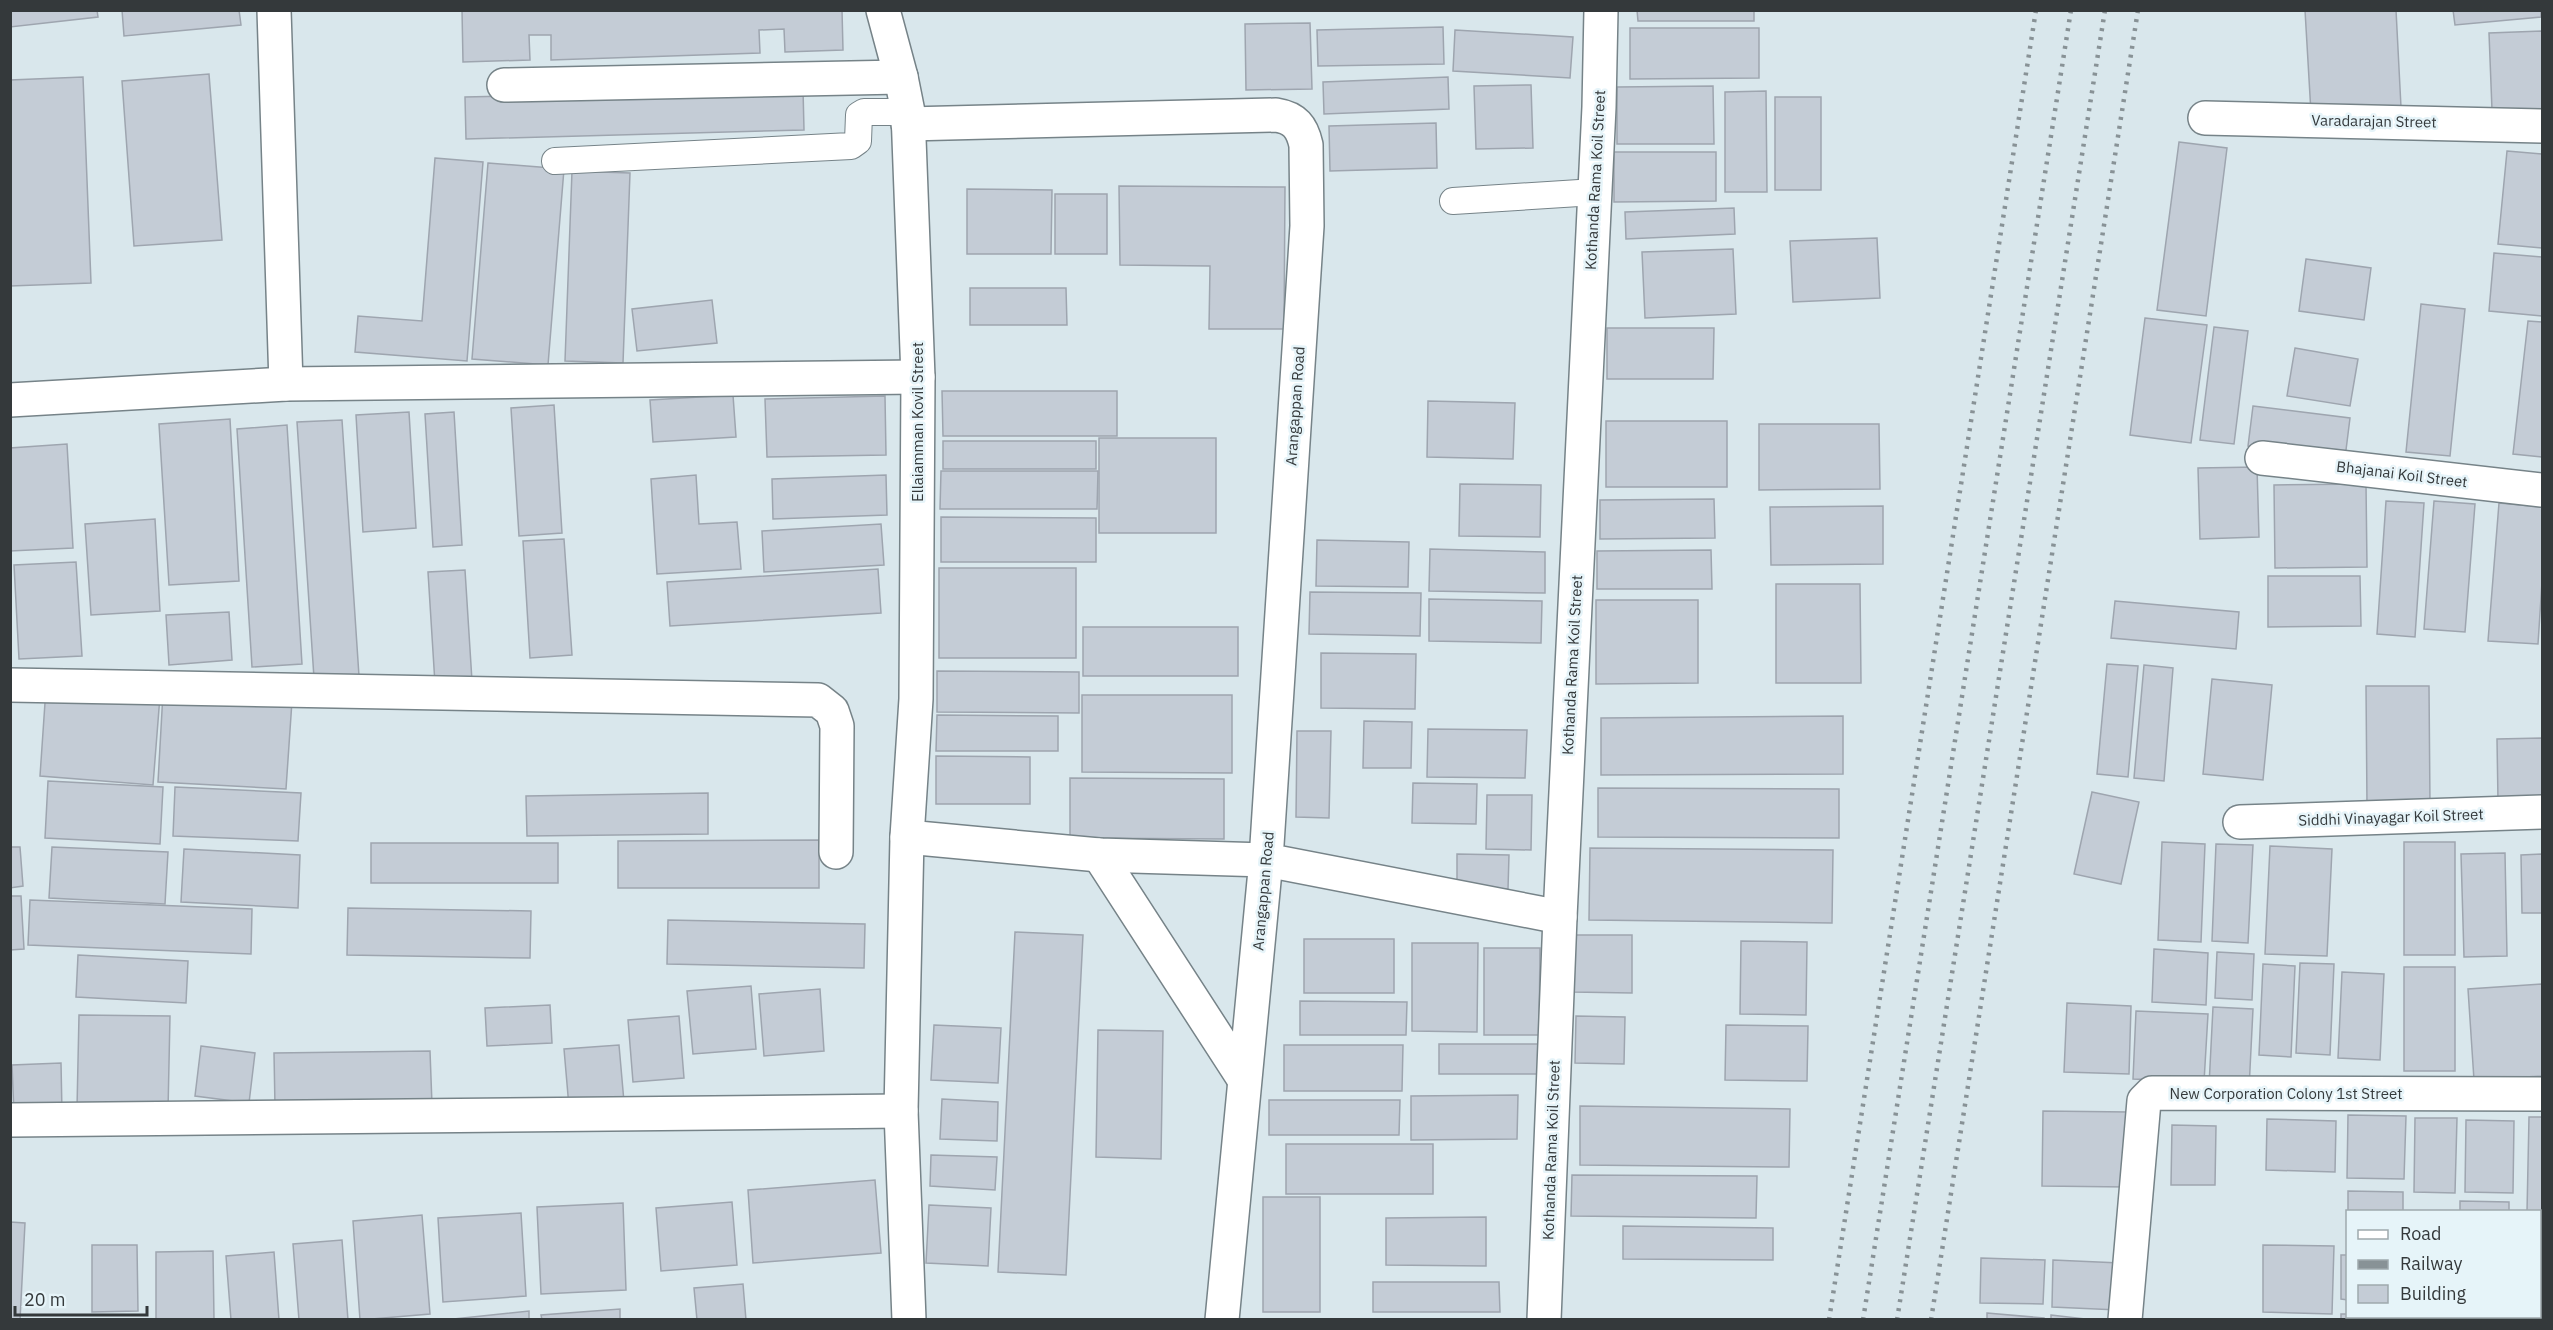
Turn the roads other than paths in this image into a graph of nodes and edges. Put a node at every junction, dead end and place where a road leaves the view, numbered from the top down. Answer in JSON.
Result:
{"nodes":[{"id":1,"x":274,"y":10,"type":"edge"},
{"id":2,"x":883,"y":10,"type":"edge"},
{"id":3,"x":1601,"y":10,"type":"edge"},
{"id":4,"x":901,"y":77,"type":"junction"},
{"id":5,"x":504,"y":85,"type":"dead end"},
{"id":6,"x":908,"y":118,"type":"junction"},
{"id":7,"x":2205,"y":118,"type":"dead end"},
{"id":8,"x":2542,"y":126,"type":"edge"},
{"id":9,"x":555,"y":161,"type":"dead end"},
{"id":10,"x":1595,"y":192,"type":"junction"},
{"id":11,"x":1453,"y":201,"type":"dead end"},
{"id":12,"x":918,"y":377,"type":"junction"},
{"id":13,"x":286,"y":384,"type":"junction"},
{"id":14,"x":10,"y":400,"type":"edge"},
{"id":15,"x":2262,"y":458,"type":"dead end"},
{"id":16,"x":2542,"y":490,"type":"edge"},
{"id":17,"x":10,"y":685,"type":"edge"},
{"id":18,"x":2542,"y":812,"type":"edge"},
{"id":19,"x":2241,"y":822,"type":"dead end"},
{"id":20,"x":907,"y":837,"type":"junction"},
{"id":21,"x":836,"y":852,"type":"dead end"},
{"id":22,"x":1099,"y":855,"type":"junction"},
{"id":23,"x":1266,"y":860,"type":"junction"},
{"id":24,"x":1560,"y":917,"type":"junction"},
{"id":25,"x":1244,"y":1080,"type":"junction"},
{"id":26,"x":2542,"y":1094,"type":"edge"},
{"id":27,"x":901,"y":1111,"type":"junction"},
{"id":28,"x":10,"y":1120,"type":"edge"},
{"id":29,"x":909,"y":1320,"type":"edge"},
{"id":30,"x":1222,"y":1320,"type":"edge"},
{"id":31,"x":1544,"y":1320,"type":"edge"},
{"id":32,"x":2125,"y":1320,"type":"edge"}],
"edges":[{"from":1,"to":13,"type":"street"},
{"from":2,"to":4,"type":"street","name":"Ellaiamman Kovil Street"},
{"from":3,"to":10,"type":"street","name":"Kothanda Rama Koil Street"},
{"from":4,"to":5,"type":"street"},
{"from":4,"to":6,"type":"street","name":"Ellaiamman Kovil Street"},
{"from":6,"to":9,"type":"lane"},
{"from":6,"to":12,"type":"street","name":"Ellaiamman Kovil Street"},
{"from":6,"to":23,"type":"street","name":"Arangappan Road"},
{"from":7,"to":8,"type":"street","name":"Varadarajan Street"},
{"from":10,"to":11,"type":"lane"},
{"from":10,"to":24,"type":"street","name":"Kothanda Rama Koil Street"},
{"from":12,"to":13,"type":"street"},
{"from":12,"to":20,"type":"street","name":"Ellaiamman Kovil Street"},
{"from":13,"to":14,"type":"street"},
{"from":15,"to":16,"type":"street","name":"Bhajanai Koil Street"},
{"from":17,"to":21,"type":"street"},
{"from":18,"to":19,"type":"street","name":"Siddhi Vinayagar Koil Street"},
{"from":20,"to":22,"type":"street"},
{"from":20,"to":27,"type":"street","name":"Ellaiamman Kovil Street"},
{"from":22,"to":23,"type":"street"},
{"from":22,"to":25,"type":"street"},
{"from":23,"to":24,"type":"street"},
{"from":23,"to":25,"type":"street","name":"Arangappan Road"},
{"from":24,"to":31,"type":"street","name":"Kothanda Rama Koil Street"},
{"from":25,"to":30,"type":"street","name":"Arangappan Road"},
{"from":26,"to":32,"type":"street","name":"New Corporation Colony 1st Street"},
{"from":27,"to":28,"type":"street"},
{"from":27,"to":29,"type":"street","name":"Ellaiamman Kovil Street"}]}
